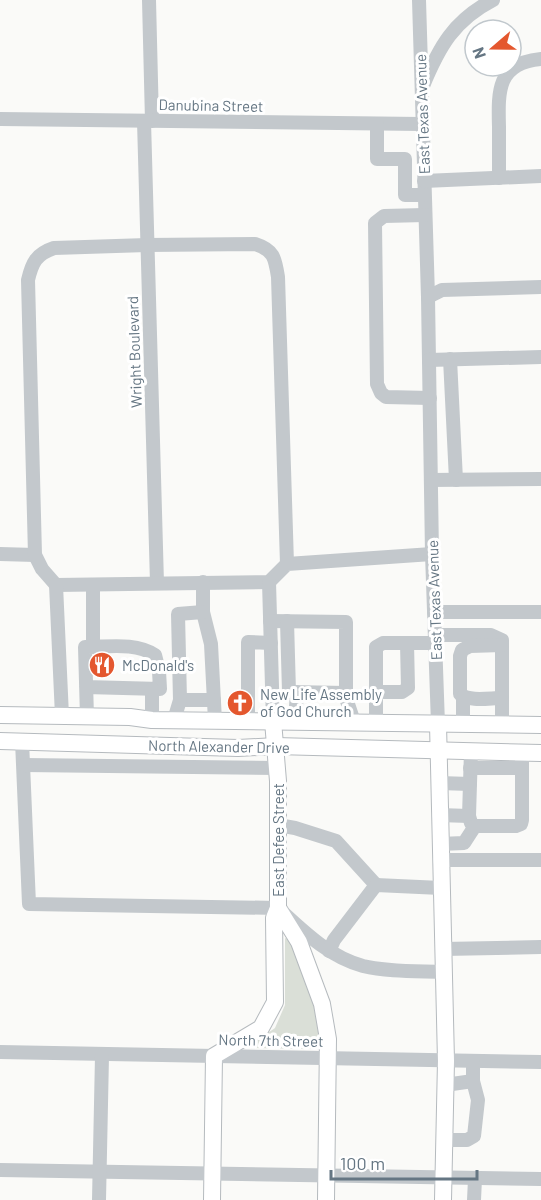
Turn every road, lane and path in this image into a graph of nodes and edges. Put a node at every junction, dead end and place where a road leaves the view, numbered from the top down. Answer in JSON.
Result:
{"nodes":[{"id":1,"x":149,"y":0,"type":"edge"},
{"id":2,"x":419,"y":0,"type":"edge"},
{"id":3,"x":493,"y":0,"type":"edge"},
{"id":4,"x":541,"y":59,"type":"edge"},
{"id":5,"x":421,"y":90,"type":"junction"},
{"id":6,"x":0,"y":119,"type":"edge"},
{"id":7,"x":148,"y":121,"type":"junction"},
{"id":8,"x":377,"y":124,"type":"junction"},
{"id":9,"x":421,"y":124,"type":"junction"},
{"id":10,"x":405,"y":159,"type":"junction"},
{"id":11,"x":423,"y":159,"type":"junction"},
{"id":12,"x":541,"y":176,"type":"edge"},
{"id":13,"x":499,"y":178,"type":"junction"},
{"id":14,"x":424,"y":188,"type":"junction"},
{"id":15,"x":425,"y":215,"type":"junction"},
{"id":16,"x":147,"y":244,"type":"junction"},
{"id":17,"x":541,"y":287,"type":"edge"},
{"id":18,"x":428,"y":297,"type":"junction"},
{"id":19,"x":541,"y":357,"type":"edge"},
{"id":20,"x":450,"y":359,"type":"junction"},
{"id":21,"x":429,"y":360,"type":"junction"},
{"id":22,"x":430,"y":398,"type":"junction"},
{"id":23,"x":541,"y":479,"type":"edge"},
{"id":24,"x":431,"y":480,"type":"junction"},
{"id":25,"x":456,"y":480,"type":"junction"},
{"id":26,"x":0,"y":554,"type":"edge"},
{"id":27,"x":432,"y":554,"type":"junction"},
{"id":28,"x":35,"y":555,"type":"junction"},
{"id":29,"x":287,"y":564,"type":"junction"},
{"id":30,"x":203,"y":582,"type":"junction"},
{"id":31,"x":269,"y":582,"type":"junction"},
{"id":32,"x":156,"y":583,"type":"junction"},
{"id":33,"x":56,"y":585,"type":"junction"},
{"id":34,"x":93,"y":585,"type":"junction"},
{"id":35,"x":203,"y":612,"type":"junction"},
{"id":36,"x":434,"y":612,"type":"junction"},
{"id":37,"x":541,"y":612,"type":"edge"},
{"id":38,"x":270,"y":621,"type":"junction"},
{"id":39,"x":287,"y":621,"type":"junction"},
{"id":40,"x":435,"y":639,"type":"junction"},
{"id":41,"x":271,"y":643,"type":"junction"},
{"id":42,"x":408,"y":643,"type":"junction"},
{"id":43,"x":502,"y":645,"type":"junction"},
{"id":44,"x":89,"y":652,"type":"junction"},
{"id":45,"x":60,"y":658,"type":"junction"},
{"id":46,"x":86,"y":687,"type":"junction"},
{"id":47,"x":152,"y":689,"type":"junction"},
{"id":48,"x":297,"y":692,"type":"junction"},
{"id":49,"x":376,"y":692,"type":"junction"},
{"id":50,"x":346,"y":693,"type":"junction"},
{"id":51,"x":463,"y":697,"type":"junction"},
{"id":52,"x":502,"y":698,"type":"junction"},
{"id":53,"x":180,"y":700,"type":"junction"},
{"id":54,"x":214,"y":700,"type":"junction"},
{"id":55,"x":0,"y":715,"type":"edge"},
{"id":56,"x":62,"y":716,"type":"junction"},
{"id":57,"x":87,"y":717,"type":"junction"},
{"id":58,"x":152,"y":720,"type":"junction"},
{"id":59,"x":174,"y":720,"type":"junction"},
{"id":60,"x":215,"y":721,"type":"junction"},
{"id":61,"x":248,"y":721,"type":"junction"},
{"id":62,"x":273,"y":721,"type":"junction"},
{"id":63,"x":295,"y":722,"type":"junction"},
{"id":64,"x":354,"y":722,"type":"junction"},
{"id":65,"x":376,"y":722,"type":"junction"},
{"id":66,"x":463,"y":723,"type":"junction"},
{"id":67,"x":438,"y":724,"type":"junction"},
{"id":68,"x":502,"y":724,"type":"junction"},
{"id":69,"x":541,"y":725,"type":"edge"},
{"id":70,"x":0,"y":741,"type":"edge"},
{"id":71,"x":22,"y":741,"type":"junction"},
{"id":72,"x":151,"y":745,"type":"junction"},
{"id":73,"x":276,"y":746,"type":"junction"},
{"id":74,"x":438,"y":750,"type":"junction"},
{"id":75,"x":541,"y":753,"type":"edge"},
{"id":76,"x":470,"y":759,"type":"junction"},
{"id":77,"x":522,"y":760,"type":"junction"},
{"id":78,"x":24,"y":765,"type":"junction"},
{"id":79,"x":277,"y":768,"type":"junction"},
{"id":80,"x":439,"y":783,"type":"junction"},
{"id":81,"x":470,"y":784,"type":"junction"},
{"id":82,"x":440,"y":815,"type":"junction"},
{"id":83,"x":472,"y":821,"type":"junction"},
{"id":84,"x":278,"y":825,"type":"junction"},
{"id":85,"x":440,"y":852,"type":"junction"},
{"id":86,"x":541,"y":860,"type":"edge"},
{"id":87,"x":376,"y":885,"type":"junction"},
{"id":88,"x":441,"y":888,"type":"junction"},
{"id":89,"x":278,"y":908,"type":"junction"},
{"id":90,"x":541,"y":947,"type":"edge"},
{"id":91,"x":443,"y":949,"type":"junction"},
{"id":92,"x":329,"y":951,"type":"junction"},
{"id":93,"x":443,"y":972,"type":"junction"},
{"id":94,"x":0,"y":1052,"type":"edge"},
{"id":95,"x":102,"y":1056,"type":"junction"},
{"id":96,"x":214,"y":1056,"type":"junction"},
{"id":97,"x":326,"y":1058,"type":"junction"},
{"id":98,"x":446,"y":1061,"type":"junction"},
{"id":99,"x":473,"y":1062,"type":"junction"},
{"id":100,"x":541,"y":1062,"type":"edge"},
{"id":101,"x":473,"y":1081,"type":"junction"},
{"id":102,"x":445,"y":1085,"type":"junction"},
{"id":103,"x":444,"y":1140,"type":"junction"},
{"id":104,"x":0,"y":1170,"type":"edge"},
{"id":105,"x":100,"y":1171,"type":"junction"},
{"id":106,"x":213,"y":1172,"type":"junction"},
{"id":107,"x":326,"y":1176,"type":"junction"},
{"id":108,"x":443,"y":1177,"type":"junction"},
{"id":109,"x":476,"y":1179,"type":"junction"},
{"id":110,"x":541,"y":1179,"type":"edge"},
{"id":111,"x":99,"y":1200,"type":"edge"},
{"id":112,"x":212,"y":1200,"type":"edge"},
{"id":113,"x":326,"y":1200,"type":"edge"},
{"id":114,"x":443,"y":1200,"type":"edge"},
{"id":115,"x":474,"y":1200,"type":"edge"}],
"edges":[{"from":1,"to":7,"type":"street","name":"Wright Boulevard"},
{"from":2,"to":5,"type":"street","name":"East Texas Avenue"},
{"from":3,"to":5,"type":"street"},
{"from":4,"to":13,"type":"street"},
{"from":5,"to":9,"type":"street","name":"East Texas Avenue"},
{"from":6,"to":7,"type":"street","name":"Danubina Street"},
{"from":7,"to":8,"type":"street","name":"Danubina Street"},
{"from":7,"to":16,"type":"street","name":"Wright Boulevard"},
{"from":8,"to":9,"type":"street","name":"Danubina Street"},
{"from":8,"to":10,"type":"street"},
{"from":9,"to":11,"type":"street","name":"East Texas Avenue"},
{"from":10,"to":11,"type":"street"},
{"from":10,"to":14,"type":"street"},
{"from":11,"to":14,"type":"street","name":"East Texas Avenue"},
{"from":12,"to":13,"type":"street"},
{"from":13,"to":14,"type":"street"},
{"from":14,"to":15,"type":"street","name":"East Texas Avenue"},
{"from":15,"to":18,"type":"street","name":"East Texas Avenue"},
{"from":15,"to":22,"type":"street"},
{"from":16,"to":28,"type":"street"},
{"from":16,"to":29,"type":"street"},
{"from":16,"to":32,"type":"street","name":"Wright Boulevard"},
{"from":17,"to":18,"type":"street"},
{"from":18,"to":21,"type":"street","name":"East Texas Avenue"},
{"from":19,"to":20,"type":"street"},
{"from":20,"to":21,"type":"street"},
{"from":20,"to":25,"type":"street"},
{"from":21,"to":22,"type":"street","name":"East Texas Avenue"},
{"from":22,"to":24,"type":"street","name":"East Texas Avenue"},
{"from":23,"to":25,"type":"street"},
{"from":24,"to":25,"type":"street"},
{"from":24,"to":27,"type":"street","name":"East Texas Avenue"},
{"from":26,"to":28,"type":"street"},
{"from":27,"to":29,"type":"street"},
{"from":27,"to":36,"type":"street","name":"East Texas Avenue"},
{"from":28,"to":33,"type":"street"},
{"from":29,"to":31,"type":"street"},
{"from":30,"to":31,"type":"street"},
{"from":30,"to":32,"type":"street"},
{"from":30,"to":35,"type":"street"},
{"from":31,"to":38,"type":"street"},
{"from":32,"to":34,"type":"street"},
{"from":33,"to":34,"type":"street"},
{"from":33,"to":45,"type":"street"},
{"from":34,"to":44,"type":"street"},
{"from":35,"to":53,"type":"street"},
{"from":35,"to":54,"type":"street"},
{"from":36,"to":37,"type":"street"},
{"from":36,"to":40,"type":"street","name":"East Texas Avenue"},
{"from":38,"to":39,"type":"street"},
{"from":38,"to":41,"type":"street"},
{"from":39,"to":48,"type":"street"},
{"from":39,"to":50,"type":"street"},
{"from":40,"to":42,"type":"street"},
{"from":40,"to":43,"type":"street"},
{"from":40,"to":67,"type":"street","name":"East Texas Avenue"},
{"from":41,"to":61,"type":"street"},
{"from":41,"to":62,"type":"street"},
{"from":42,"to":49,"type":"street"},
{"from":42,"to":49,"type":"street"},
{"from":43,"to":51,"type":"street"},
{"from":43,"to":52,"type":"street"},
{"from":44,"to":45,"type":"street"},
{"from":44,"to":46,"type":"street"},
{"from":44,"to":47,"type":"street"},
{"from":45,"to":56,"type":"street"},
{"from":46,"to":47,"type":"street"},
{"from":46,"to":57,"type":"street"},
{"from":47,"to":58,"type":"street"},
{"from":48,"to":50,"type":"street"},
{"from":48,"to":63,"type":"street"},
{"from":49,"to":65,"type":"street"},
{"from":50,"to":64,"type":"street"},
{"from":51,"to":52,"type":"street"},
{"from":51,"to":66,"type":"street"},
{"from":52,"to":68,"type":"street"},
{"from":53,"to":54,"type":"street"},
{"from":53,"to":59,"type":"street"},
{"from":54,"to":60,"type":"street"},
{"from":55,"to":56,"type":"main road","name":"North Alexander Drive"},
{"from":56,"to":57,"type":"main road","name":"North Alexander Drive"},
{"from":57,"to":58,"type":"main road","name":"North Alexander Drive"},
{"from":58,"to":59,"type":"main road","name":"North Alexander Drive"},
{"from":58,"to":72,"type":"main road"},
{"from":59,"to":60,"type":"main road","name":"North Alexander Drive"},
{"from":60,"to":61,"type":"main road","name":"North Alexander Drive"},
{"from":61,"to":62,"type":"main road","name":"North Alexander Drive"},
{"from":62,"to":63,"type":"main road","name":"North Alexander Drive"},
{"from":62,"to":73,"type":"main road","name":"East Defee Street"},
{"from":63,"to":64,"type":"main road","name":"North Alexander Drive"},
{"from":64,"to":65,"type":"main road","name":"North Alexander Drive"},
{"from":65,"to":67,"type":"main road","name":"North Alexander Drive"},
{"from":66,"to":67,"type":"main road","name":"North Alexander Drive"},
{"from":66,"to":68,"type":"main road","name":"North Alexander Drive"},
{"from":67,"to":74,"type":"main road","name":"East Texas Avenue"},
{"from":68,"to":69,"type":"main road","name":"North Alexander Drive"},
{"from":70,"to":71,"type":"main road","name":"North Alexander Drive"},
{"from":71,"to":72,"type":"main road","name":"North Alexander Drive"},
{"from":71,"to":78,"type":"street"},
{"from":72,"to":73,"type":"main road","name":"North Alexander Drive"},
{"from":73,"to":74,"type":"main road","name":"North Alexander Drive"},
{"from":73,"to":79,"type":"main road","name":"East Defee Street"},
{"from":74,"to":76,"type":"main road","name":"North Alexander Drive"},
{"from":74,"to":80,"type":"main road","name":"East Texas Avenue"},
{"from":75,"to":77,"type":"main road","name":"North Alexander Drive"},
{"from":76,"to":77,"type":"main road","name":"North Alexander Drive"},
{"from":76,"to":81,"type":"street"},
{"from":77,"to":83,"type":"street"},
{"from":78,"to":79,"type":"street"},
{"from":78,"to":89,"type":"street"},
{"from":79,"to":84,"type":"main road","name":"East Defee Street"},
{"from":80,"to":81,"type":"street"},
{"from":80,"to":82,"type":"main road","name":"East Texas Avenue"},
{"from":81,"to":83,"type":"street"},
{"from":82,"to":83,"type":"street"},
{"from":82,"to":85,"type":"main road","name":"East Texas Avenue"},
{"from":83,"to":85,"type":"street"},
{"from":84,"to":87,"type":"street"},
{"from":84,"to":89,"type":"main road","name":"East Defee Street"},
{"from":85,"to":86,"type":"street"},
{"from":85,"to":88,"type":"main road","name":"East Texas Avenue"},
{"from":87,"to":88,"type":"street"},
{"from":87,"to":92,"type":"street"},
{"from":88,"to":91,"type":"main road","name":"East Texas Avenue"},
{"from":89,"to":92,"type":"street"},
{"from":89,"to":96,"type":"main road"},
{"from":89,"to":97,"type":"main road","name":"East Defee Street"},
{"from":90,"to":91,"type":"street"},
{"from":91,"to":93,"type":"main road","name":"East Texas Avenue"},
{"from":92,"to":93,"type":"street"},
{"from":93,"to":98,"type":"main road","name":"East Texas Avenue"},
{"from":94,"to":95,"type":"street","name":"North 7th Street"},
{"from":95,"to":96,"type":"street","name":"North 7th Street"},
{"from":95,"to":105,"type":"street"},
{"from":96,"to":97,"type":"street","name":"North 7th Street"},
{"from":96,"to":106,"type":"main road"},
{"from":97,"to":98,"type":"street","name":"North 7th Street"},
{"from":97,"to":107,"type":"main road","name":"East Defee Street"},
{"from":98,"to":99,"type":"street","name":"North 7th Street"},
{"from":98,"to":102,"type":"main road","name":"East Texas Avenue"},
{"from":99,"to":100,"type":"street","name":"North 7th Street"},
{"from":99,"to":101,"type":"street"},
{"from":101,"to":102,"type":"street"},
{"from":101,"to":103,"type":"street"},
{"from":102,"to":103,"type":"main road","name":"East Texas Avenue"},
{"from":103,"to":108,"type":"main road","name":"East Texas Avenue"},
{"from":104,"to":105,"type":"street"},
{"from":105,"to":106,"type":"street"},
{"from":105,"to":111,"type":"street"},
{"from":106,"to":107,"type":"street"},
{"from":106,"to":112,"type":"main road"},
{"from":107,"to":108,"type":"street"},
{"from":107,"to":113,"type":"main road","name":"East Defee Street"},
{"from":108,"to":109,"type":"street"},
{"from":108,"to":114,"type":"main road","name":"East Texas Avenue"},
{"from":109,"to":110,"type":"street"},
{"from":109,"to":115,"type":"street"}]}
